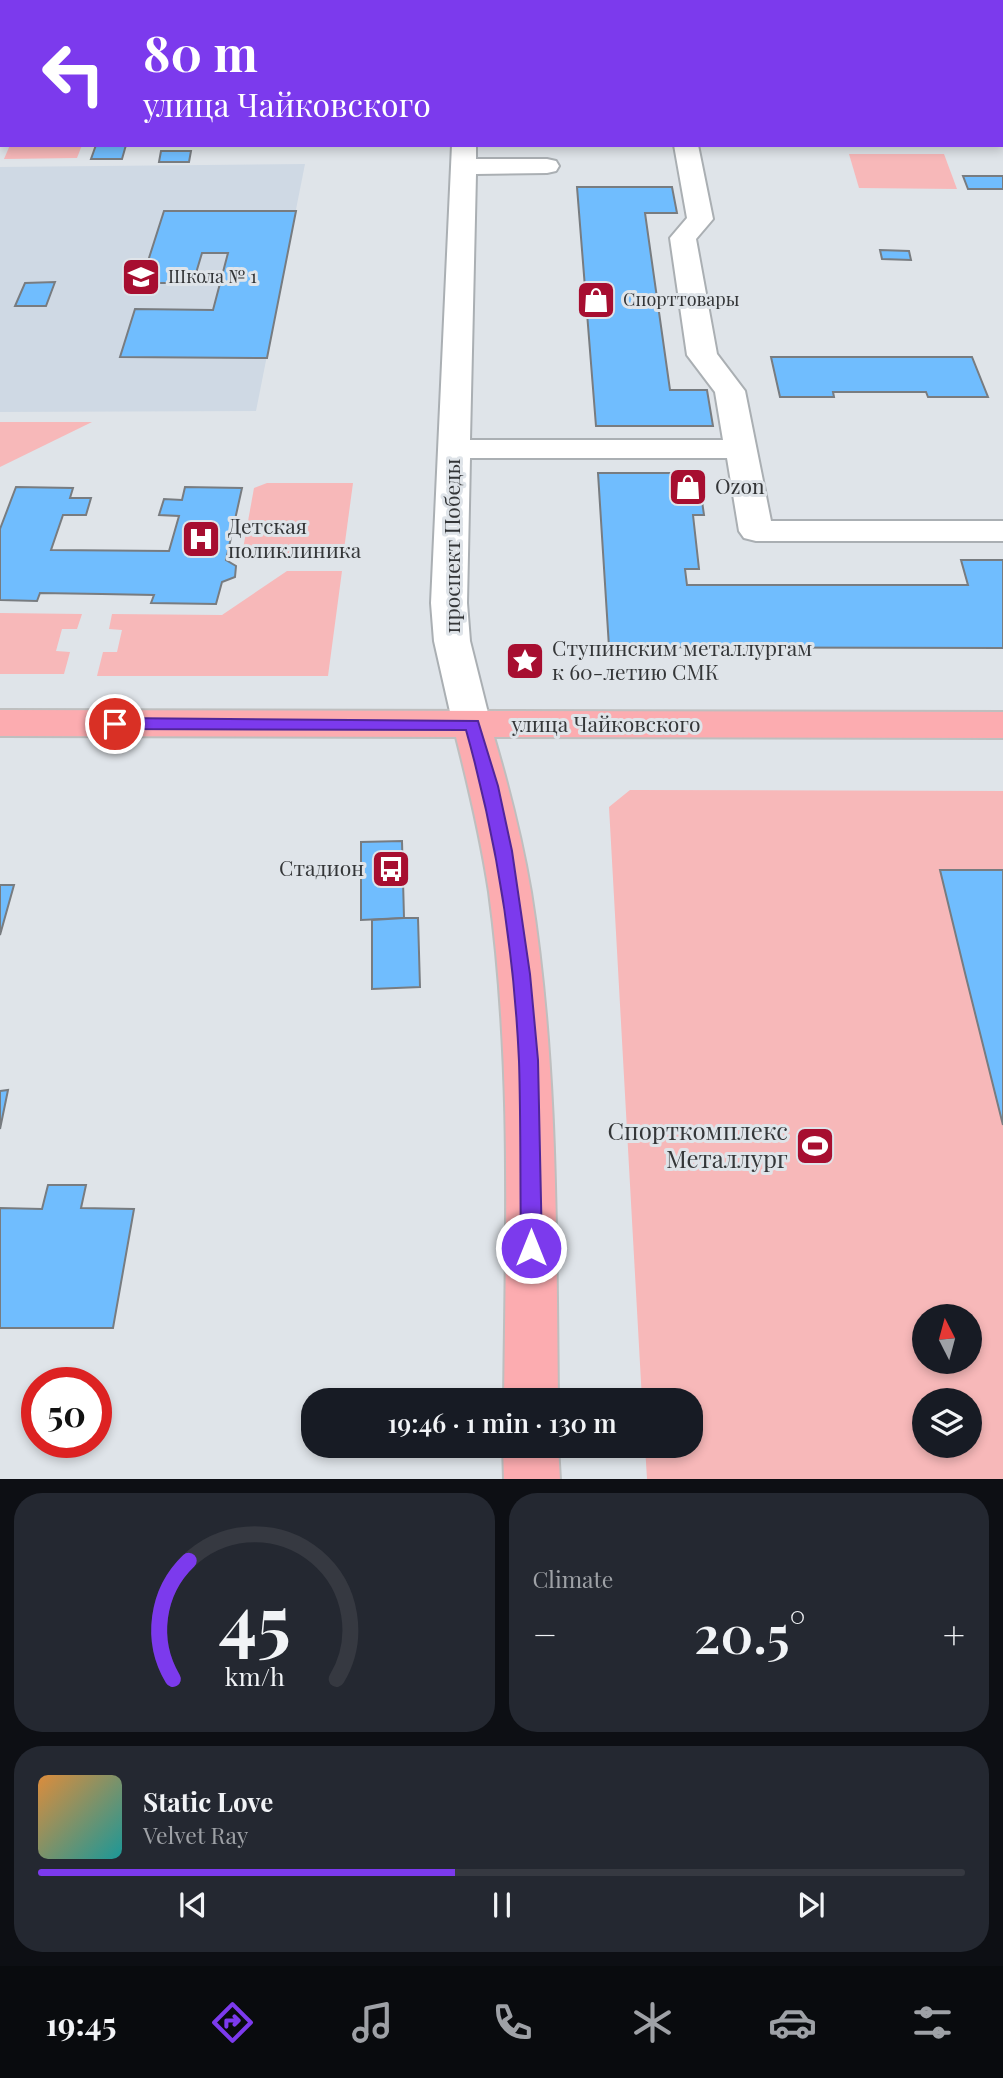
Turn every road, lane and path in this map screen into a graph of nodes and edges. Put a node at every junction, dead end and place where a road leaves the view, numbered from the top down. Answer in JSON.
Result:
{"nodes":[{"id":1,"x":686,"y":147,"type":"edge"},
{"id":2,"x":463,"y":156,"type":"edge"},
{"id":3,"x":547,"y":166,"type":"dead end"},
{"id":4,"x":453,"y":439,"type":"junction"},
{"id":5,"x":741,"y":449,"type":"junction"},
{"id":6,"x":1003,"y":531,"type":"edge"},
{"id":7,"x":0,"y":723,"type":"edge"},
{"id":8,"x":472,"y":725,"type":"junction"},
{"id":9,"x":1003,"y":725,"type":"edge"},
{"id":10,"x":531,"y":1388,"type":"edge"},
{"id":11,"x":531,"y":1458,"type":"edge"},
{"id":12,"x":531,"y":1479,"type":"edge"}],
"edges":[{"from":1,"to":5,"type":"street"},
{"from":2,"to":3,"type":"street"},
{"from":2,"to":4,"type":"street","name":"проспект Победы"},
{"from":4,"to":5,"type":"street"},
{"from":4,"to":8,"type":"street","name":"проспект Победы"},
{"from":5,"to":6,"type":"street"},
{"from":7,"to":8,"type":"main road","name":"улица Чайковского"},
{"from":8,"to":9,"type":"main road","name":"улица Чайковского"},
{"from":8,"to":10,"type":"main road","name":"проспект Победы"},
{"from":11,"to":12,"type":"main road"}]}
